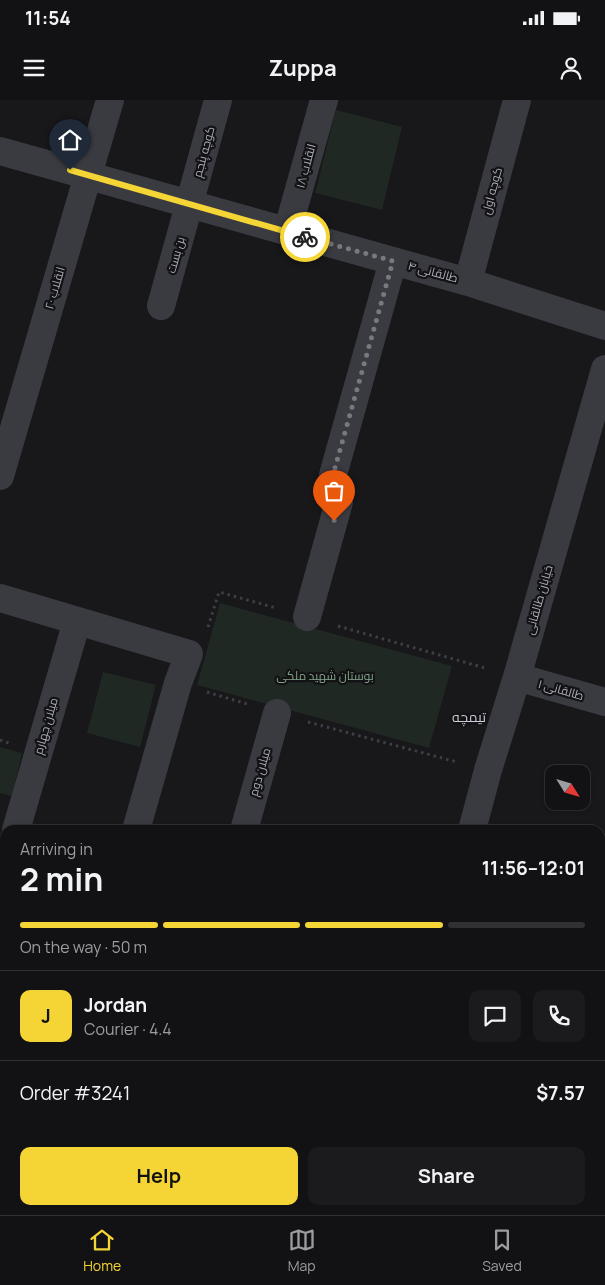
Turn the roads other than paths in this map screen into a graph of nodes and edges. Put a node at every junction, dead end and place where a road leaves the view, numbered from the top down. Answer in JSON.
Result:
{"nodes":[{"id":1,"x":110,"y":100,"type":"edge"},
{"id":2,"x":218,"y":100,"type":"edge"},
{"id":3,"x":324,"y":100,"type":"edge"},
{"id":4,"x":517,"y":100,"type":"edge"},
{"id":5,"x":0,"y":151,"type":"edge"},
{"id":6,"x":88,"y":175,"type":"junction"},
{"id":7,"x":190,"y":204,"type":"junction"},
{"id":8,"x":288,"y":232,"type":"junction"},
{"id":9,"x":393,"y":261,"type":"junction"},
{"id":10,"x":468,"y":282,"type":"junction"},
{"id":11,"x":161,"y":306,"type":"dead end"},
{"id":12,"x":605,"y":326,"type":"edge"},
{"id":13,"x":605,"y":369,"type":"edge"},
{"id":14,"x":0,"y":476,"type":"edge"},
{"id":15,"x":0,"y":598,"type":"edge"},
{"id":16,"x":307,"y":617,"type":"road end"},
{"id":17,"x":77,"y":621,"type":"junction"},
{"id":18,"x":517,"y":677,"type":"junction"},
{"id":19,"x":605,"y":702,"type":"edge"},
{"id":20,"x":277,"y":713,"type":"road end"},
{"id":21,"x":17,"y":825,"type":"edge"},
{"id":22,"x":137,"y":825,"type":"edge"},
{"id":23,"x":245,"y":825,"type":"edge"},
{"id":24,"x":473,"y":825,"type":"edge"}],
"edges":[{"from":1,"to":6,"type":"street","name":"انقلاب ۲۰"},
{"from":2,"to":7,"type":"street","name":"کوچه پنجم"},
{"from":3,"to":8,"type":"street","name":"انقلاب ۱۸"},
{"from":4,"to":10,"type":"street","name":"کوچه اول"},
{"from":5,"to":6,"type":"street","name":"طالقانی ۴"},
{"from":6,"to":7,"type":"street","name":"طالقانی ۴"},
{"from":6,"to":14,"type":"street","name":"انقلاب ۲۰"},
{"from":7,"to":8,"type":"street","name":"طالقانی ۴"},
{"from":7,"to":11,"type":"street","name":"بن بست"},
{"from":8,"to":9,"type":"street","name":"طالقانی ۴"},
{"from":9,"to":10,"type":"street","name":"طالقانی ۴"},
{"from":9,"to":16,"type":"street"},
{"from":10,"to":12,"type":"street","name":"طالقانی ۴"},
{"from":13,"to":18,"type":"street","name":"خیابان طالقانی"},
{"from":15,"to":17,"type":"street"},
{"from":17,"to":21,"type":"street","name":"میلان چهارم"},
{"from":17,"to":22,"type":"street"},
{"from":18,"to":19,"type":"street","name":"طالقانی ۱"},
{"from":18,"to":24,"type":"street","name":"خیابان طالقانی"},
{"from":20,"to":23,"type":"street","name":"میلان دوم"}]}
